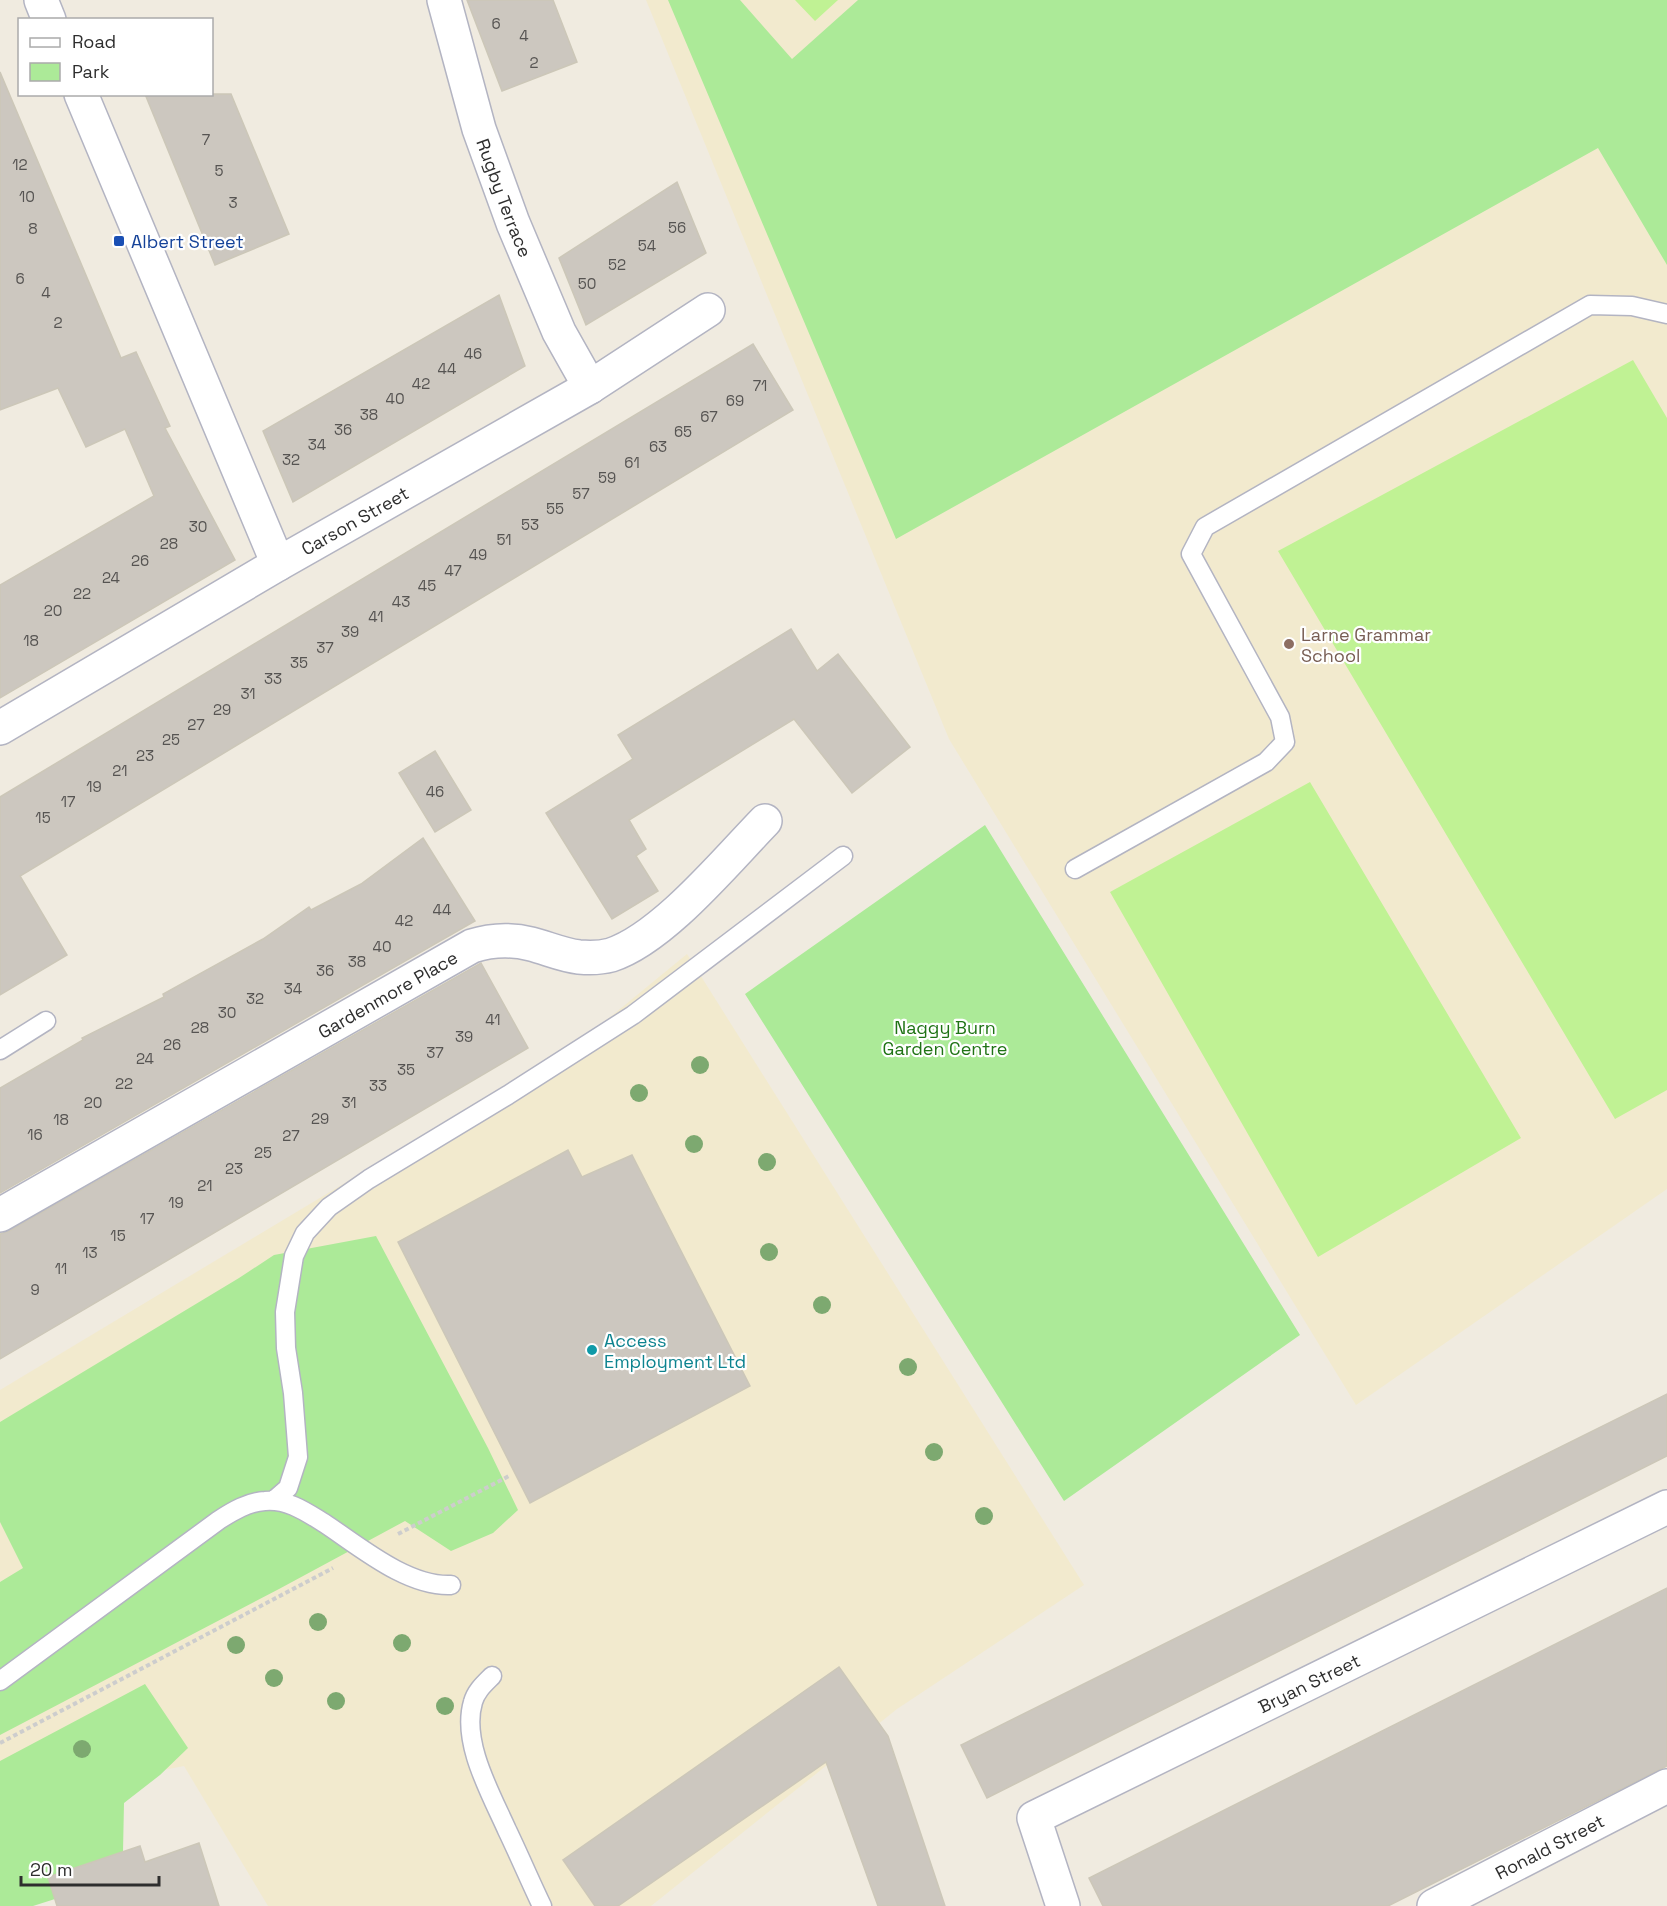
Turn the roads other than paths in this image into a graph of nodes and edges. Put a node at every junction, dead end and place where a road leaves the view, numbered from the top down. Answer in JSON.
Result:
{"nodes":[{"id":1,"x":41,"y":0,"type":"edge"},
{"id":2,"x":444,"y":0,"type":"edge"},
{"id":3,"x":48,"y":18,"type":"edge"},
{"id":4,"x":82,"y":96,"type":"edge"},
{"id":5,"x":708,"y":310,"type":"dead end"},
{"id":6,"x":1667,"y":314,"type":"edge"},
{"id":7,"x":590,"y":387,"type":"junction"},
{"id":8,"x":278,"y":564,"type":"junction"},
{"id":9,"x":0,"y":728,"type":"edge"},
{"id":10,"x":765,"y":821,"type":"dead end"},
{"id":11,"x":843,"y":856,"type":"dead end"},
{"id":12,"x":1075,"y":869,"type":"dead end"},
{"id":13,"x":46,"y":1021,"type":"dead end"},
{"id":14,"x":0,"y":1050,"type":"edge"},
{"id":15,"x":0,"y":1215,"type":"edge"},
{"id":16,"x":273,"y":1501,"type":"junction"},
{"id":17,"x":1667,"y":1507,"type":"edge"},
{"id":18,"x":450,"y":1584,"type":"dead end"},
{"id":19,"x":492,"y":1676,"type":"dead end"},
{"id":20,"x":0,"y":1681,"type":"edge"},
{"id":21,"x":1667,"y":1786,"type":"edge"},
{"id":22,"x":542,"y":1906,"type":"edge"},
{"id":23,"x":1063,"y":1906,"type":"edge"},
{"id":24,"x":1434,"y":1906,"type":"edge"}],
"edges":[{"from":1,"to":3,"type":"street"},
{"from":2,"to":7,"type":"street","name":"Rugby Terrace"},
{"from":4,"to":8,"type":"street"},
{"from":5,"to":7,"type":"street","name":"Carson Street"},
{"from":6,"to":12,"type":"lane"},
{"from":7,"to":8,"type":"street","name":"Carson Street"},
{"from":8,"to":9,"type":"street","name":"Carson Street"},
{"from":10,"to":15,"type":"street","name":"Gardenmore Place"},
{"from":11,"to":16,"type":"lane"},
{"from":13,"to":14,"type":"lane"},
{"from":16,"to":18,"type":"lane"},
{"from":16,"to":20,"type":"lane"},
{"from":17,"to":23,"type":"street","name":"Bryan Street"},
{"from":19,"to":22,"type":"lane"},
{"from":21,"to":24,"type":"street","name":"Ronald Street"}]}
